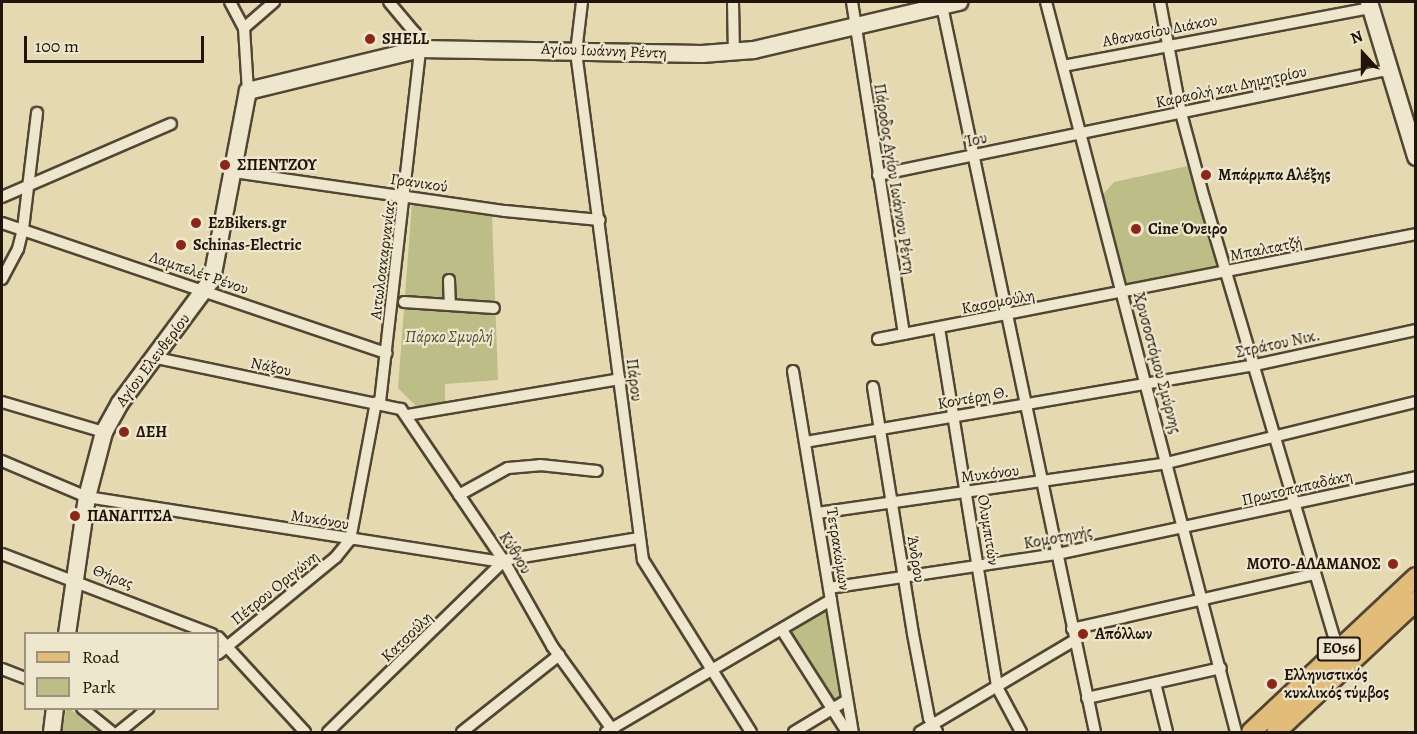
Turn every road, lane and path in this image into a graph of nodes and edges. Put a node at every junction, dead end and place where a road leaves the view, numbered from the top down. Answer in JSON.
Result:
{"nodes":[{"id":1,"x":230,"y":2,"type":"edge"},
{"id":2,"x":274,"y":2,"type":"edge"},
{"id":3,"x":389,"y":2,"type":"edge"},
{"id":4,"x":582,"y":2,"type":"edge"},
{"id":5,"x":733,"y":2,"type":"edge"},
{"id":6,"x":852,"y":2,"type":"edge"},
{"id":7,"x":959,"y":2,"type":"edge"},
{"id":8,"x":1046,"y":2,"type":"edge"},
{"id":9,"x":1160,"y":2,"type":"edge"},
{"id":10,"x":1369,"y":5,"type":"edge"},
{"id":11,"x":942,"y":6,"type":"junction"},
{"id":12,"x":244,"y":28,"type":"junction"},
{"id":13,"x":855,"y":29,"type":"junction"},
{"id":14,"x":1167,"y":45,"type":"junction"},
{"id":15,"x":420,"y":49,"type":"junction"},
{"id":16,"x":576,"y":52,"type":"junction"},
{"id":17,"x":734,"y":53,"type":"junction"},
{"id":18,"x":1063,"y":66,"type":"junction"},
{"id":19,"x":1387,"y":70,"type":"junction"},
{"id":20,"x":248,"y":91,"type":"junction"},
{"id":21,"x":37,"y":113,"type":"dead end"},
{"id":22,"x":1181,"y":113,"type":"junction"},
{"id":23,"x":171,"y":124,"type":"dead end"},
{"id":24,"x":1081,"y":133,"type":"junction"},
{"id":25,"x":971,"y":156,"type":"junction"},
{"id":26,"x":1416,"y":157,"type":"edge"},
{"id":27,"x":234,"y":172,"type":"junction"},
{"id":28,"x":878,"y":175,"type":"junction"},
{"id":29,"x":31,"y":185,"type":"junction"},
{"id":30,"x":405,"y":196,"type":"junction"},
{"id":31,"x":2,"y":197,"type":"edge"},
{"id":32,"x":600,"y":220,"type":"junction"},
{"id":33,"x":2,"y":223,"type":"edge"},
{"id":34,"x":23,"y":229,"type":"junction"},
{"id":35,"x":1416,"y":234,"type":"edge"},
{"id":36,"x":1227,"y":272,"type":"junction"},
{"id":37,"x":2,"y":279,"type":"edge"},
{"id":38,"x":449,"y":280,"type":"dead end"},
{"id":39,"x":206,"y":292,"type":"junction"},
{"id":40,"x":1123,"y":293,"type":"junction"},
{"id":41,"x":404,"y":302,"type":"dead end"},
{"id":42,"x":450,"y":305,"type":"junction"},
{"id":43,"x":494,"y":308,"type":"dead end"},
{"id":44,"x":1006,"y":315,"type":"junction"},
{"id":45,"x":939,"y":328,"type":"junction"},
{"id":46,"x":1416,"y":330,"type":"edge"},
{"id":47,"x":904,"y":334,"type":"junction"},
{"id":48,"x":878,"y":339,"type":"dead end"},
{"id":49,"x":387,"y":353,"type":"junction"},
{"id":50,"x":156,"y":358,"type":"junction"},
{"id":51,"x":1255,"y":364,"type":"junction"},
{"id":52,"x":793,"y":371,"type":"dead end"},
{"id":53,"x":619,"y":379,"type":"junction"},
{"id":54,"x":1147,"y":384,"type":"junction"},
{"id":55,"x":873,"y":387,"type":"dead end"},
{"id":56,"x":2,"y":402,"type":"edge"},
{"id":57,"x":379,"y":402,"type":"junction"},
{"id":58,"x":1416,"y":402,"type":"edge"},
{"id":59,"x":1025,"y":404,"type":"junction"},
{"id":60,"x":407,"y":415,"type":"junction"},
{"id":61,"x":954,"y":417,"type":"junction"},
{"id":62,"x":880,"y":429,"type":"junction"},
{"id":63,"x":104,"y":432,"type":"junction"},
{"id":64,"x":1276,"y":436,"type":"junction"},
{"id":65,"x":805,"y":442,"type":"junction"},
{"id":66,"x":2,"y":461,"type":"edge"},
{"id":67,"x":1167,"y":463,"type":"junction"},
{"id":68,"x":597,"y":471,"type":"dead end"},
{"id":69,"x":1416,"y":477,"type":"edge"},
{"id":70,"x":1041,"y":482,"type":"junction"},
{"id":71,"x":966,"y":492,"type":"junction"},
{"id":72,"x":459,"y":495,"type":"junction"},
{"id":73,"x":87,"y":497,"type":"junction"},
{"id":74,"x":892,"y":503,"type":"junction"},
{"id":75,"x":1295,"y":504,"type":"junction"},
{"id":76,"x":817,"y":513,"type":"junction"},
{"id":77,"x":1184,"y":529,"type":"junction"},
{"id":78,"x":639,"y":538,"type":"junction"},
{"id":79,"x":350,"y":540,"type":"junction"},
{"id":80,"x":2,"y":554,"type":"edge"},
{"id":81,"x":1057,"y":554,"type":"junction"},
{"id":82,"x":504,"y":561,"type":"junction"},
{"id":83,"x":978,"y":567,"type":"junction"},
{"id":84,"x":1315,"y":574,"type":"junction"},
{"id":85,"x":904,"y":577,"type":"junction"},
{"id":86,"x":1416,"y":577,"type":"edge"},
{"id":87,"x":75,"y":579,"type":"junction"},
{"id":88,"x":830,"y":594,"type":"junction"},
{"id":89,"x":1203,"y":601,"type":"junction"},
{"id":90,"x":1416,"y":601,"type":"edge"},
{"id":91,"x":1072,"y":628,"type":"junction"},
{"id":92,"x":782,"y":630,"type":"junction"},
{"id":93,"x":67,"y":632,"type":"edge"},
{"id":94,"x":209,"y":632,"type":"edge"},
{"id":95,"x":219,"y":638,"type":"edge"},
{"id":96,"x":1075,"y":640,"type":"junction"},
{"id":97,"x":228,"y":645,"type":"junction"},
{"id":98,"x":1341,"y":647,"type":"junction"},
{"id":99,"x":219,"y":653,"type":"edge"},
{"id":100,"x":559,"y":656,"type":"junction"},
{"id":101,"x":1221,"y":668,"type":"junction"},
{"id":102,"x":2,"y":669,"type":"edge"},
{"id":103,"x":712,"y":671,"type":"junction"},
{"id":104,"x":24,"y":677,"type":"edge"},
{"id":105,"x":1155,"y":683,"type":"junction"},
{"id":106,"x":997,"y":687,"type":"junction"},
{"id":107,"x":1087,"y":698,"type":"junction"},
{"id":108,"x":847,"y":700,"type":"junction"},
{"id":109,"x":55,"y":710,"type":"edge"},
{"id":110,"x":84,"y":710,"type":"edge"},
{"id":111,"x":147,"y":710,"type":"edge"},
{"id":112,"x":831,"y":710,"type":"junction"},
{"id":113,"x":935,"y":729,"type":"edge"},
{"id":114,"x":610,"y":731,"type":"edge"},
{"id":115,"x":52,"y":732,"type":"edge"},
{"id":116,"x":112,"y":732,"type":"edge"},
{"id":117,"x":120,"y":732,"type":"edge"},
{"id":118,"x":305,"y":732,"type":"edge"},
{"id":119,"x":328,"y":732,"type":"edge"},
{"id":120,"x":462,"y":732,"type":"edge"},
{"id":121,"x":751,"y":732,"type":"edge"},
{"id":122,"x":794,"y":732,"type":"edge"},
{"id":123,"x":847,"y":732,"type":"edge"},
{"id":124,"x":853,"y":732,"type":"edge"},
{"id":125,"x":920,"y":732,"type":"edge"},
{"id":126,"x":1020,"y":732,"type":"edge"},
{"id":127,"x":1095,"y":732,"type":"edge"},
{"id":128,"x":1167,"y":732,"type":"edge"},
{"id":129,"x":1236,"y":732,"type":"edge"},
{"id":130,"x":1251,"y":732,"type":"edge"},
{"id":131,"x":1276,"y":732,"type":"edge"}],
"edges":[{"from":1,"to":12,"type":"street"},
{"from":2,"to":12,"type":"street"},
{"from":3,"to":15,"type":"street"},
{"from":4,"to":16,"type":"street","name":"Πάρου"},
{"from":5,"to":17,"type":"street"},
{"from":6,"to":13,"type":"street","name":"Πάροδος Αγίου Ιωάννου Ρέντη"},
{"from":7,"to":11,"type":"street","name":"Αγίου Ιωάννη Ρέντη"},
{"from":8,"to":18,"type":"street","name":"Χρυσοστόμου Σμύρνης"},
{"from":9,"to":14,"type":"street"},
{"from":10,"to":14,"type":"street","name":"Αθανασίου Διάκου"},
{"from":10,"to":19,"type":"street"},
{"from":11,"to":13,"type":"street","name":"Αγίου Ιωάννη Ρέντη"},
{"from":11,"to":25,"type":"street"},
{"from":12,"to":20,"type":"street"},
{"from":13,"to":17,"type":"street","name":"Αγίου Ιωάννη Ρέντη"},
{"from":13,"to":28,"type":"street","name":"Πάροδος Αγίου Ιωάννου Ρέντη"},
{"from":14,"to":18,"type":"street","name":"Αθανασίου Διάκου"},
{"from":14,"to":22,"type":"street"},
{"from":15,"to":16,"type":"street","name":"Αγίου Ιωάννη Ρέντη"},
{"from":15,"to":20,"type":"street","name":"Αγίου Ιωάννη Ρέντη"},
{"from":15,"to":30,"type":"street","name":"Αιτωλοακαρνανίας"},
{"from":16,"to":17,"type":"street","name":"Αγίου Ιωάννη Ρέντη"},
{"from":16,"to":32,"type":"street","name":"Πάρου"},
{"from":18,"to":24,"type":"street","name":"Χρυσοστόμου Σμύρνης"},
{"from":19,"to":22,"type":"street","name":"Καραολή και Δημητρίου"},
{"from":19,"to":26,"type":"street"},
{"from":20,"to":27,"type":"street","name":"Αγίου Ελευθερίου"},
{"from":21,"to":29,"type":"street"},
{"from":22,"to":24,"type":"street","name":"Καραολή και Δημητρίου"},
{"from":22,"to":36,"type":"street"},
{"from":23,"to":29,"type":"street"},
{"from":24,"to":25,"type":"street","name":"Ίου"},
{"from":24,"to":40,"type":"street","name":"Χρυσοστόμου Σμύρνης"},
{"from":25,"to":28,"type":"street","name":"Ίου"},
{"from":25,"to":44,"type":"street"},
{"from":27,"to":30,"type":"street","name":"Γρανικού"},
{"from":27,"to":39,"type":"street","name":"Αγίου Ελευθερίου"},
{"from":28,"to":47,"type":"street","name":"Πάροδος Αγίου Ιωάννου Ρέντη"},
{"from":29,"to":31,"type":"street"},
{"from":29,"to":34,"type":"street"},
{"from":30,"to":32,"type":"street","name":"Γρανικού"},
{"from":30,"to":49,"type":"street","name":"Αιτωλοακαρνανίας"},
{"from":32,"to":53,"type":"street","name":"Πάρου"},
{"from":33,"to":34,"type":"street","name":"Λαμπελέτ Ρένου"},
{"from":34,"to":37,"type":"street"},
{"from":34,"to":39,"type":"street","name":"Λαμπελέτ Ρένου"},
{"from":35,"to":36,"type":"street","name":"Μπαλτατζή"},
{"from":36,"to":40,"type":"street","name":"Μπαλτατζή"},
{"from":36,"to":51,"type":"street"},
{"from":38,"to":42,"type":"street"},
{"from":39,"to":49,"type":"street","name":"Λαμπελέτ Ρένου"},
{"from":39,"to":50,"type":"street","name":"Αγίου Ελευθερίου"},
{"from":40,"to":44,"type":"street","name":"Κασομούλη"},
{"from":40,"to":54,"type":"street","name":"Χρυσοστόμου Σμύρνης"},
{"from":41,"to":42,"type":"street"},
{"from":42,"to":43,"type":"street"},
{"from":44,"to":45,"type":"street","name":"Κασομούλη"},
{"from":44,"to":59,"type":"street"},
{"from":45,"to":47,"type":"street","name":"Κασομούλη"},
{"from":45,"to":61,"type":"street","name":"Ολυμπιτών"},
{"from":46,"to":51,"type":"street","name":"Στράτου Νικ."},
{"from":47,"to":48,"type":"street","name":"Κασομούλη"},
{"from":49,"to":57,"type":"street","name":"Αιτωλοακαρνανίας"},
{"from":50,"to":57,"type":"street","name":"Νάξου"},
{"from":50,"to":63,"type":"street","name":"Αγίου Ελευθερίου"},
{"from":51,"to":54,"type":"street","name":"Στράτου Νικ."},
{"from":51,"to":64,"type":"street"},
{"from":52,"to":65,"type":"street","name":"Τετρακώμων"},
{"from":53,"to":60,"type":"street"},
{"from":53,"to":78,"type":"street","name":"Πάρου"},
{"from":54,"to":59,"type":"street","name":"Κοντέρη Θ."},
{"from":54,"to":67,"type":"street","name":"Χρυσοστόμου Σμύρνης"},
{"from":55,"to":62,"type":"street","name":"Άνδρου"},
{"from":56,"to":63,"type":"street"},
{"from":57,"to":60,"type":"street"},
{"from":57,"to":79,"type":"street"},
{"from":58,"to":64,"type":"street","name":"Μυκόνου"},
{"from":59,"to":61,"type":"street","name":"Κοντέρη Θ."},
{"from":59,"to":70,"type":"street"},
{"from":60,"to":72,"type":"street","name":"Κύθνου"},
{"from":61,"to":62,"type":"street","name":"Κοντέρη Θ."},
{"from":61,"to":71,"type":"street","name":"Ολυμπιτών"},
{"from":62,"to":65,"type":"street","name":"Κοντέρη Θ."},
{"from":62,"to":74,"type":"street","name":"Άνδρου"},
{"from":63,"to":73,"type":"street","name":"Αγίου Ελευθερίου"},
{"from":64,"to":67,"type":"street","name":"Μυκόνου"},
{"from":64,"to":75,"type":"street"},
{"from":65,"to":76,"type":"street","name":"Τετρακώμων"},
{"from":66,"to":73,"type":"street","name":"Μυκόνου"},
{"from":67,"to":70,"type":"street","name":"Μυκόνου"},
{"from":67,"to":77,"type":"street","name":"Χρυσοστόμου Σμύρνης"},
{"from":68,"to":72,"type":"street"},
{"from":69,"to":75,"type":"street","name":"Πρωτοπαπαδάκη"},
{"from":70,"to":71,"type":"street","name":"Μυκόνου"},
{"from":70,"to":81,"type":"street"},
{"from":71,"to":74,"type":"street","name":"Μυκόνου"},
{"from":71,"to":83,"type":"street","name":"Ολυμπιτών"},
{"from":72,"to":82,"type":"street","name":"Κύθνου"},
{"from":73,"to":79,"type":"street","name":"Μυκόνου"},
{"from":73,"to":87,"type":"street","name":"Αγίου Ελευθερίου"},
{"from":74,"to":76,"type":"street","name":"Μυκόνου"},
{"from":74,"to":85,"type":"street","name":"Άνδρου"},
{"from":75,"to":77,"type":"street","name":"Πρωτοπαπαδάκη"},
{"from":75,"to":84,"type":"street"},
{"from":76,"to":88,"type":"street","name":"Τετρακώμων"},
{"from":77,"to":81,"type":"street","name":"Κομοτηνής"},
{"from":77,"to":89,"type":"street","name":"Χρυσοστόμου Σμύρνης"},
{"from":78,"to":82,"type":"street","name":"Μυκόνου"},
{"from":78,"to":103,"type":"street","name":"Πάρου"},
{"from":79,"to":82,"type":"street","name":"Μυκόνου"},
{"from":79,"to":97,"type":"street","name":"Πέτρου Οριγώνη"},
{"from":80,"to":87,"type":"street","name":"Θήρας"},
{"from":81,"to":83,"type":"street","name":"Κομοτηνής"},
{"from":81,"to":91,"type":"street"},
{"from":82,"to":100,"type":"street","name":"Κύθνου"},
{"from":82,"to":119,"type":"street","name":"Κατσούλη"},
{"from":83,"to":85,"type":"street","name":"Κομοτηνής"},
{"from":83,"to":106,"type":"street","name":"Ολυμπιτών"},
{"from":84,"to":89,"type":"street"},
{"from":84,"to":98,"type":"street"},
{"from":85,"to":88,"type":"street","name":"Κομοτηνής"},
{"from":85,"to":113,"type":"street","name":"Άνδρου"},
{"from":86,"to":98,"type":"main road","number":"ΕΟ56"},
{"from":87,"to":93,"type":"street","name":"Αγίου Ελευθερίου"},
{"from":87,"to":94,"type":"street","name":"Θήρας"},
{"from":88,"to":92,"type":"street","name":"Κομοτηνής"},
{"from":88,"to":108,"type":"street","name":"Τετρακώμων"},
{"from":89,"to":91,"type":"street"},
{"from":89,"to":101,"type":"street","name":"Χρυσοστόμου Σμύρνης"},
{"from":90,"to":131,"type":"main road","number":"ΕΟ56"},
{"from":91,"to":96,"type":"street"},
{"from":92,"to":103,"type":"street","name":"Κομοτηνής"},
{"from":92,"to":112,"type":"street"},
{"from":95,"to":97,"type":"street"},
{"from":96,"to":106,"type":"street"},
{"from":96,"to":107,"type":"street"},
{"from":97,"to":99,"type":"street","name":"Πέτρου Οριγώνη"},
{"from":97,"to":118,"type":"street"},
{"from":98,"to":130,"type":"main road","number":"ΕΟ56"},
{"from":100,"to":114,"type":"street","name":"Κύθνου"},
{"from":100,"to":120,"type":"street"},
{"from":101,"to":105,"type":"street"},
{"from":101,"to":129,"type":"street","name":"Χρυσοστόμου Σμύρνης"},
{"from":102,"to":104,"type":"street"},
{"from":103,"to":114,"type":"street","name":"Κομοτηνής"},
{"from":103,"to":121,"type":"street","name":"Πάρου"},
{"from":105,"to":107,"type":"street"},
{"from":105,"to":128,"type":"street"},
{"from":106,"to":113,"type":"street"},
{"from":106,"to":126,"type":"street","name":"Ολυμπιτών"},
{"from":107,"to":127,"type":"street"},
{"from":108,"to":112,"type":"street"},
{"from":108,"to":124,"type":"street","name":"Τετρακώμων"},
{"from":109,"to":115,"type":"street"},
{"from":110,"to":116,"type":"street"},
{"from":111,"to":117,"type":"street"},
{"from":112,"to":122,"type":"street"},
{"from":112,"to":123,"type":"street"},
{"from":113,"to":125,"type":"street"}]}
